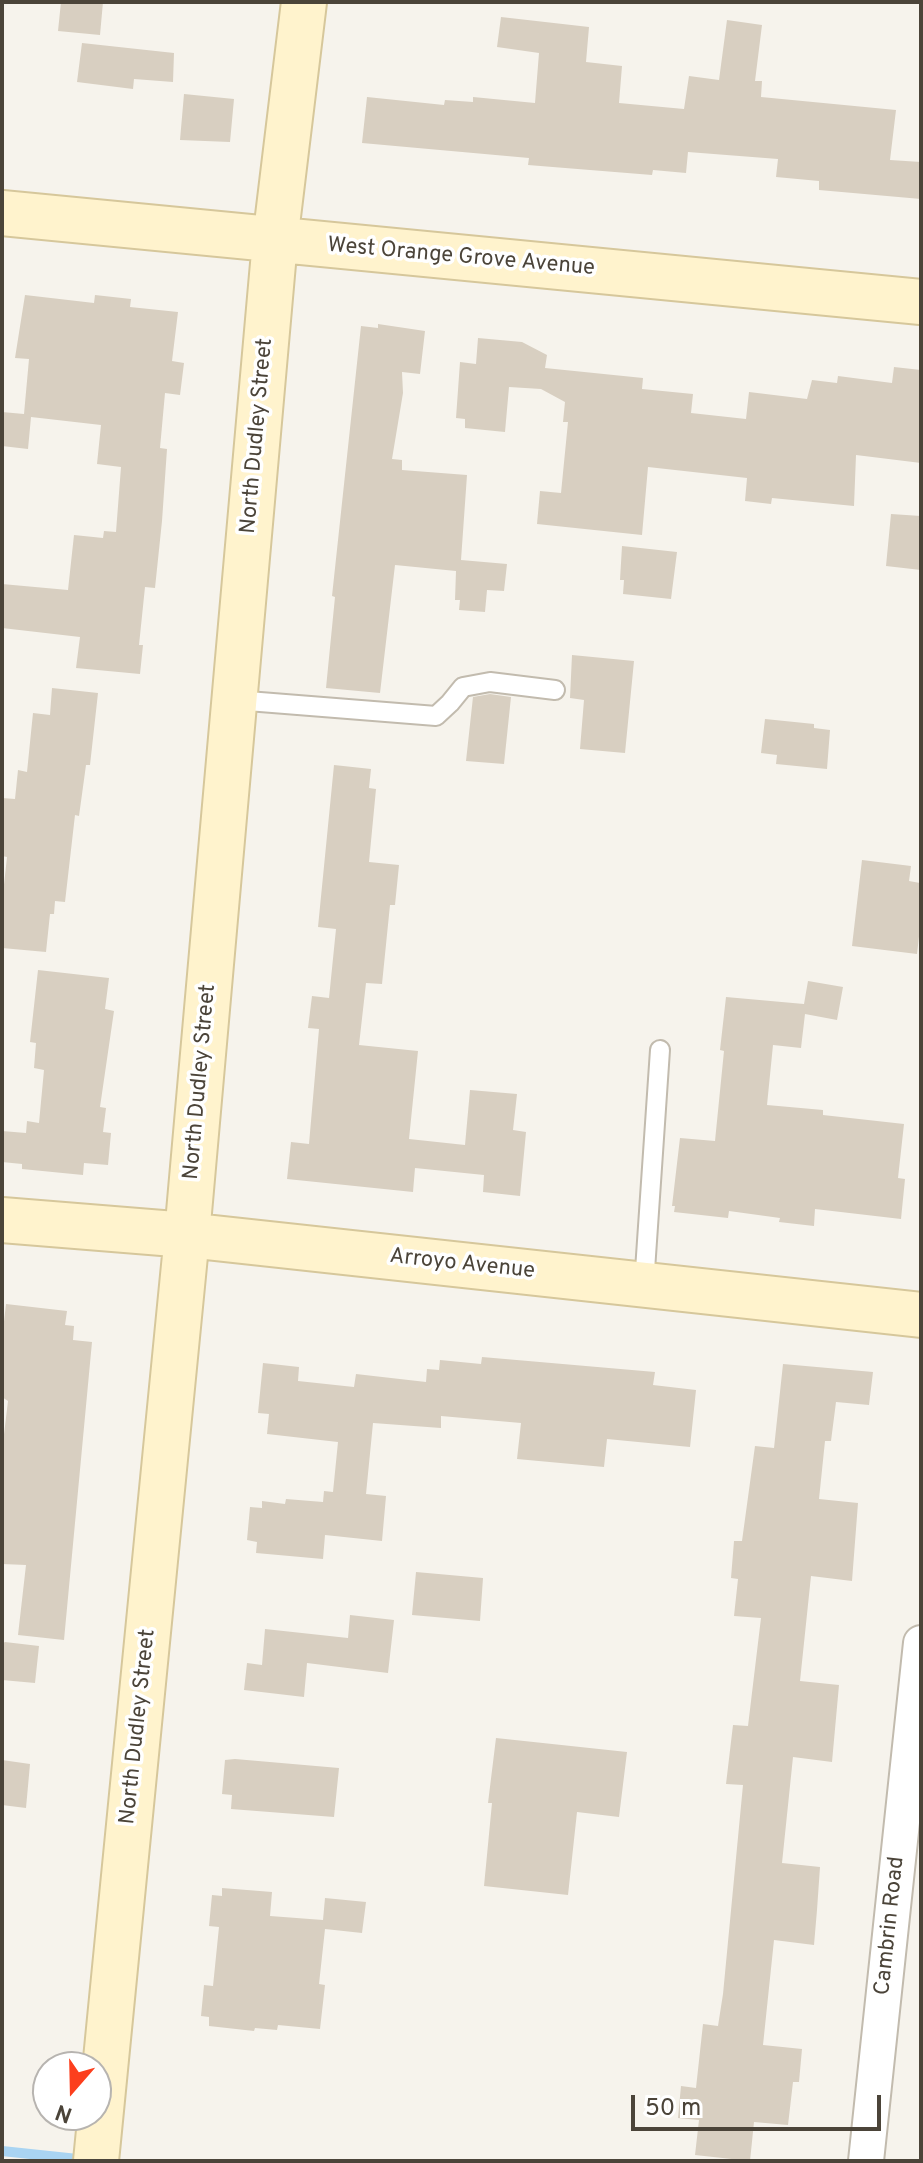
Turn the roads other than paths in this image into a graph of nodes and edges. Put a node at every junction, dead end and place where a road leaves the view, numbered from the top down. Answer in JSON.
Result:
{"nodes":[{"id":1,"x":304,"y":2,"type":"edge"},
{"id":2,"x":2,"y":213,"type":"edge"},
{"id":3,"x":275,"y":241,"type":"junction"},
{"id":4,"x":921,"y":302,"type":"edge"},
{"id":5,"x":555,"y":690,"type":"dead end"},
{"id":6,"x":235,"y":700,"type":"junction"},
{"id":7,"x":660,"y":1050,"type":"dead end"},
{"id":8,"x":2,"y":1220,"type":"edge"},
{"id":9,"x":187,"y":1235,"type":"junction"},
{"id":10,"x":644,"y":1285,"type":"junction"},
{"id":11,"x":921,"y":1315,"type":"edge"},
{"id":12,"x":921,"y":1643,"type":"edge"},
{"id":13,"x":98,"y":2147,"type":"edge"},
{"id":14,"x":866,"y":2161,"type":"edge"}],
"edges":[{"from":1,"to":3,"type":"street","name":"North Dudley Street"},
{"from":2,"to":3,"type":"street","name":"West Orange Grove Avenue"},
{"from":3,"to":4,"type":"street","name":"West Orange Grove Avenue"},
{"from":3,"to":6,"type":"street","name":"North Dudley Street"},
{"from":5,"to":6,"type":"lane"},
{"from":6,"to":9,"type":"street","name":"North Dudley Street"},
{"from":7,"to":10,"type":"lane"},
{"from":8,"to":9,"type":"street","name":"Arroyo Avenue"},
{"from":9,"to":10,"type":"street","name":"Arroyo Avenue"},
{"from":9,"to":13,"type":"street","name":"North Dudley Street"},
{"from":10,"to":11,"type":"street","name":"Arroyo Avenue"},
{"from":12,"to":14,"type":"street","name":"Cambrin Road"}]}
